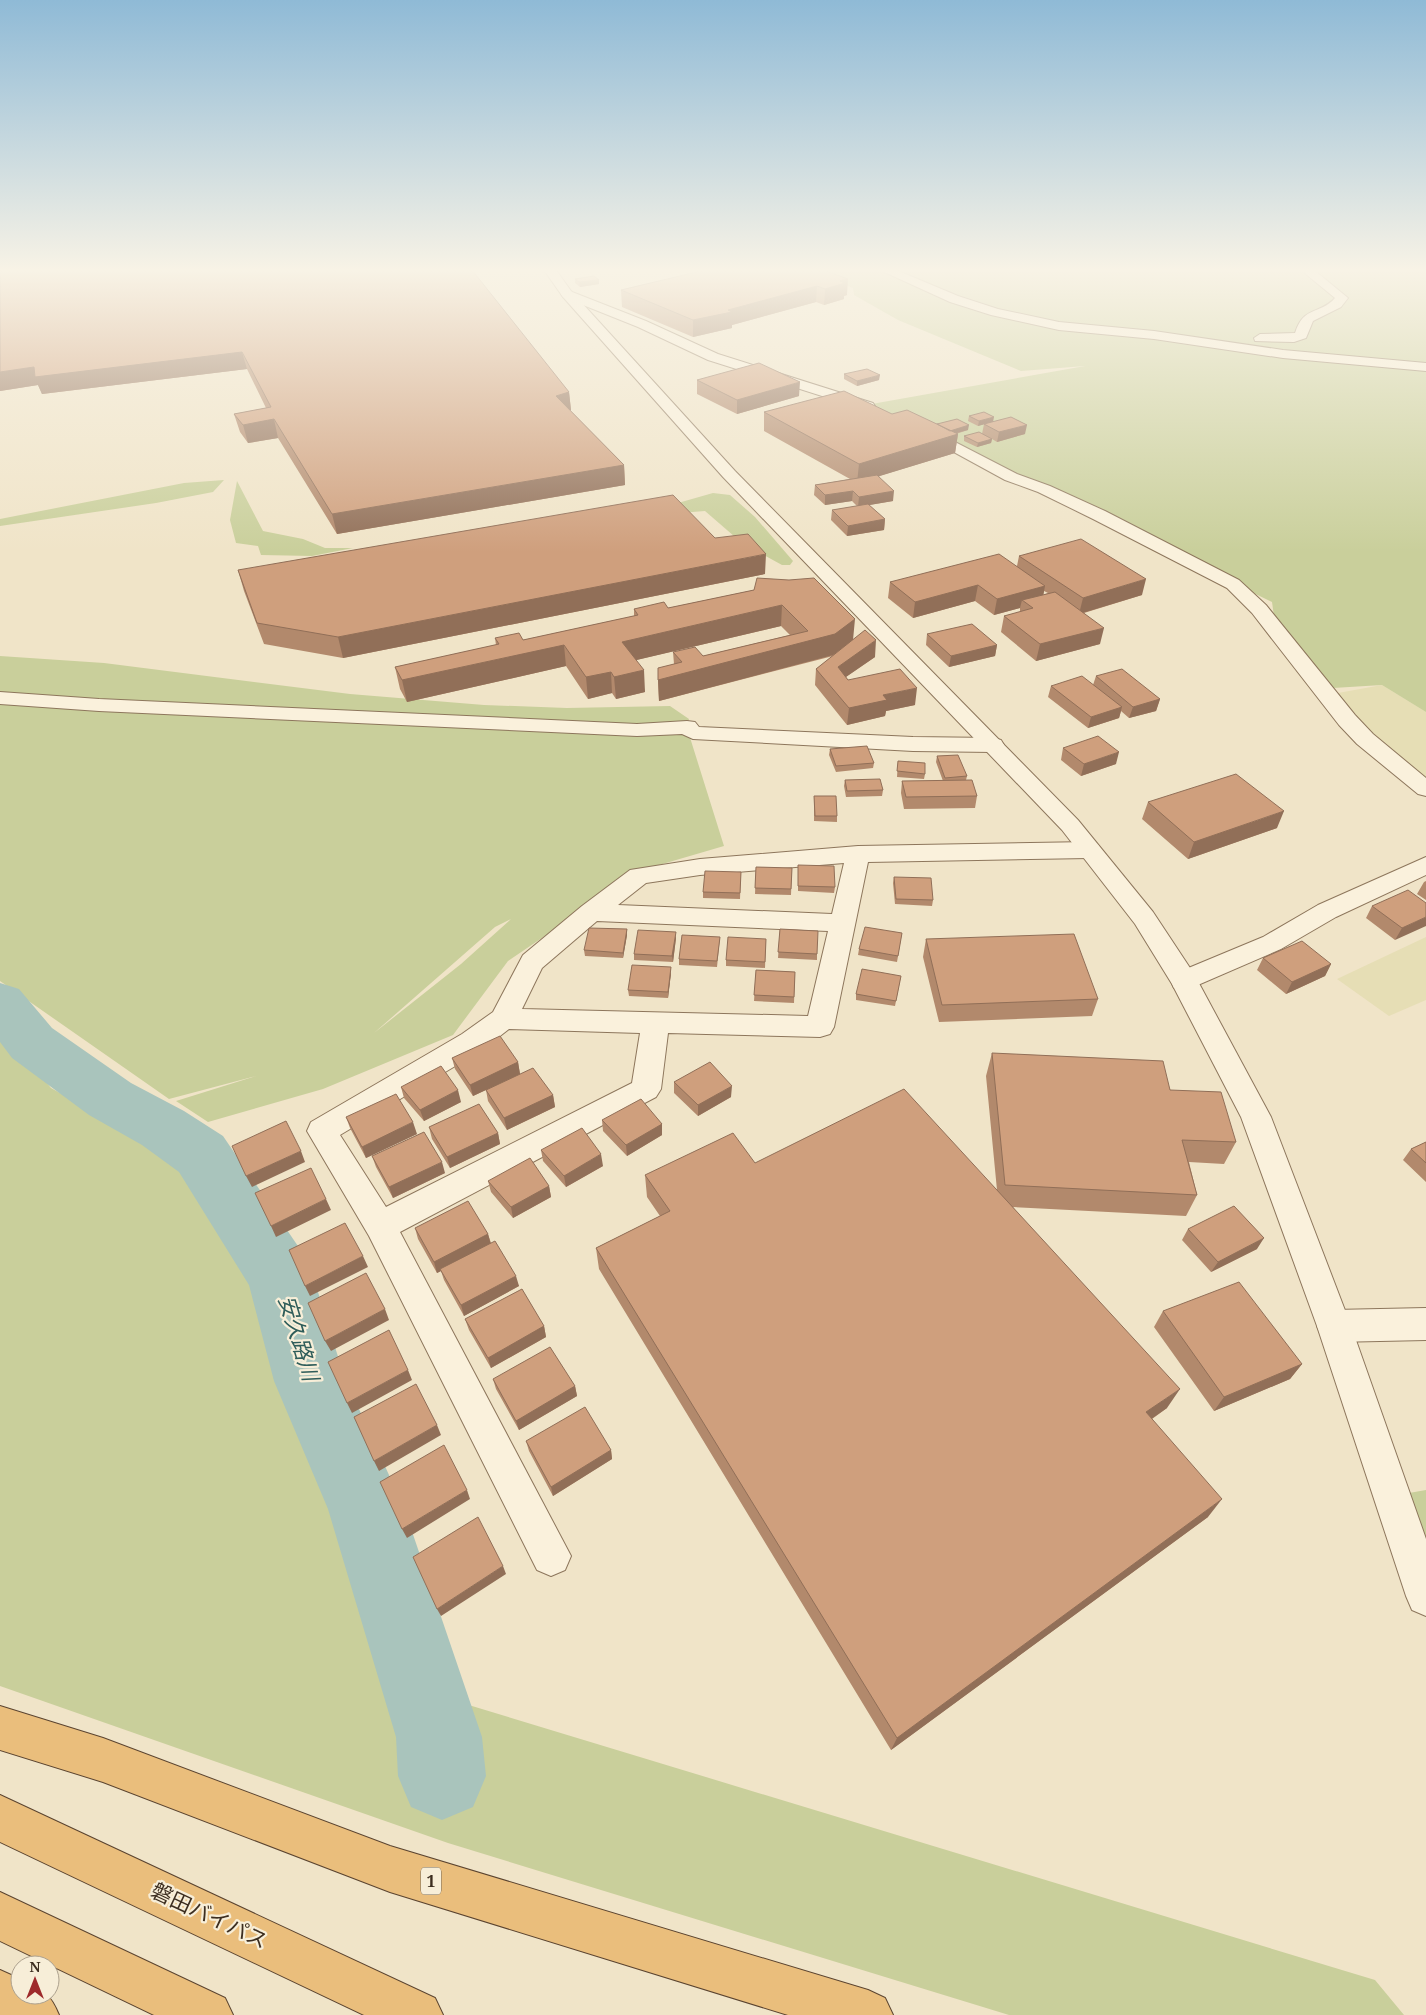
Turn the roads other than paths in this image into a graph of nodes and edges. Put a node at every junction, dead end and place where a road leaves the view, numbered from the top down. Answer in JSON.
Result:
{"nodes":[{"id":1,"x":630,"y":364,"type":"edge"},
{"id":2,"x":736,"y":364,"type":"edge"},
{"id":3,"x":1394,"y":364,"type":"edge"},
{"id":4,"x":1426,"y":367,"type":"edge"},
{"id":5,"x":881,"y":411,"type":"edge"},
{"id":6,"x":908,"y":422,"type":"edge"},
{"id":7,"x":0,"y":698,"type":"edge"},
{"id":8,"x":993,"y":745,"type":"junction"},
{"id":9,"x":1426,"y":789,"type":"edge"},
{"id":10,"x":1089,"y":850,"type":"junction"},
{"id":11,"x":858,"y":854,"type":"junction"},
{"id":12,"x":1426,"y":865,"type":"edge"},
{"id":13,"x":591,"y":912,"type":"junction"},
{"id":14,"x":843,"y":923,"type":"junction"},
{"id":15,"x":1184,"y":981,"type":"junction"},
{"id":16,"x":503,"y":1019,"type":"junction"},
{"id":17,"x":656,"y":1022,"type":"junction"},
{"id":18,"x":380,"y":1226,"type":"junction"},
{"id":19,"x":1426,"y":1324,"type":"edge"},
{"id":20,"x":1334,"y":1326,"type":"junction"},
{"id":21,"x":551,"y":1556,"type":"dead end"},
{"id":22,"x":1426,"y":1596,"type":"edge"},
{"id":23,"x":0,"y":1728,"type":"edge"},
{"id":24,"x":0,"y":1818,"type":"edge"},
{"id":25,"x":0,"y":1916,"type":"edge"},
{"id":26,"x":0,"y":1995,"type":"edge"},
{"id":27,"x":417,"y":2014,"type":"edge"},
{"id":28,"x":34,"y":2015,"type":"edge"},
{"id":29,"x":208,"y":2015,"type":"edge"},
{"id":30,"x":868,"y":2015,"type":"edge"}],
"edges":[{"from":1,"to":8,"type":"street"},
{"from":2,"to":5,"type":"street"},
{"from":3,"to":4,"type":"street"},
{"from":6,"to":9,"type":"street"},
{"from":7,"to":8,"type":"street"},
{"from":8,"to":10,"type":"street"},
{"from":10,"to":11,"type":"street"},
{"from":10,"to":15,"type":"street"},
{"from":11,"to":13,"type":"street"},
{"from":11,"to":14,"type":"street"},
{"from":12,"to":15,"type":"street"},
{"from":13,"to":14,"type":"street"},
{"from":13,"to":16,"type":"street"},
{"from":14,"to":17,"type":"street"},
{"from":15,"to":20,"type":"street"},
{"from":16,"to":17,"type":"street"},
{"from":16,"to":18,"type":"street"},
{"from":17,"to":18,"type":"street"},
{"from":18,"to":21,"type":"street"},
{"from":19,"to":20,"type":"street"},
{"from":20,"to":22,"type":"street"},
{"from":23,"to":30,"type":"highway","number":"1"},
{"from":24,"to":27,"type":"highway","name":"磐田バイパス"},
{"from":25,"to":29,"type":"highway"},
{"from":26,"to":28,"type":"highway"}]}
